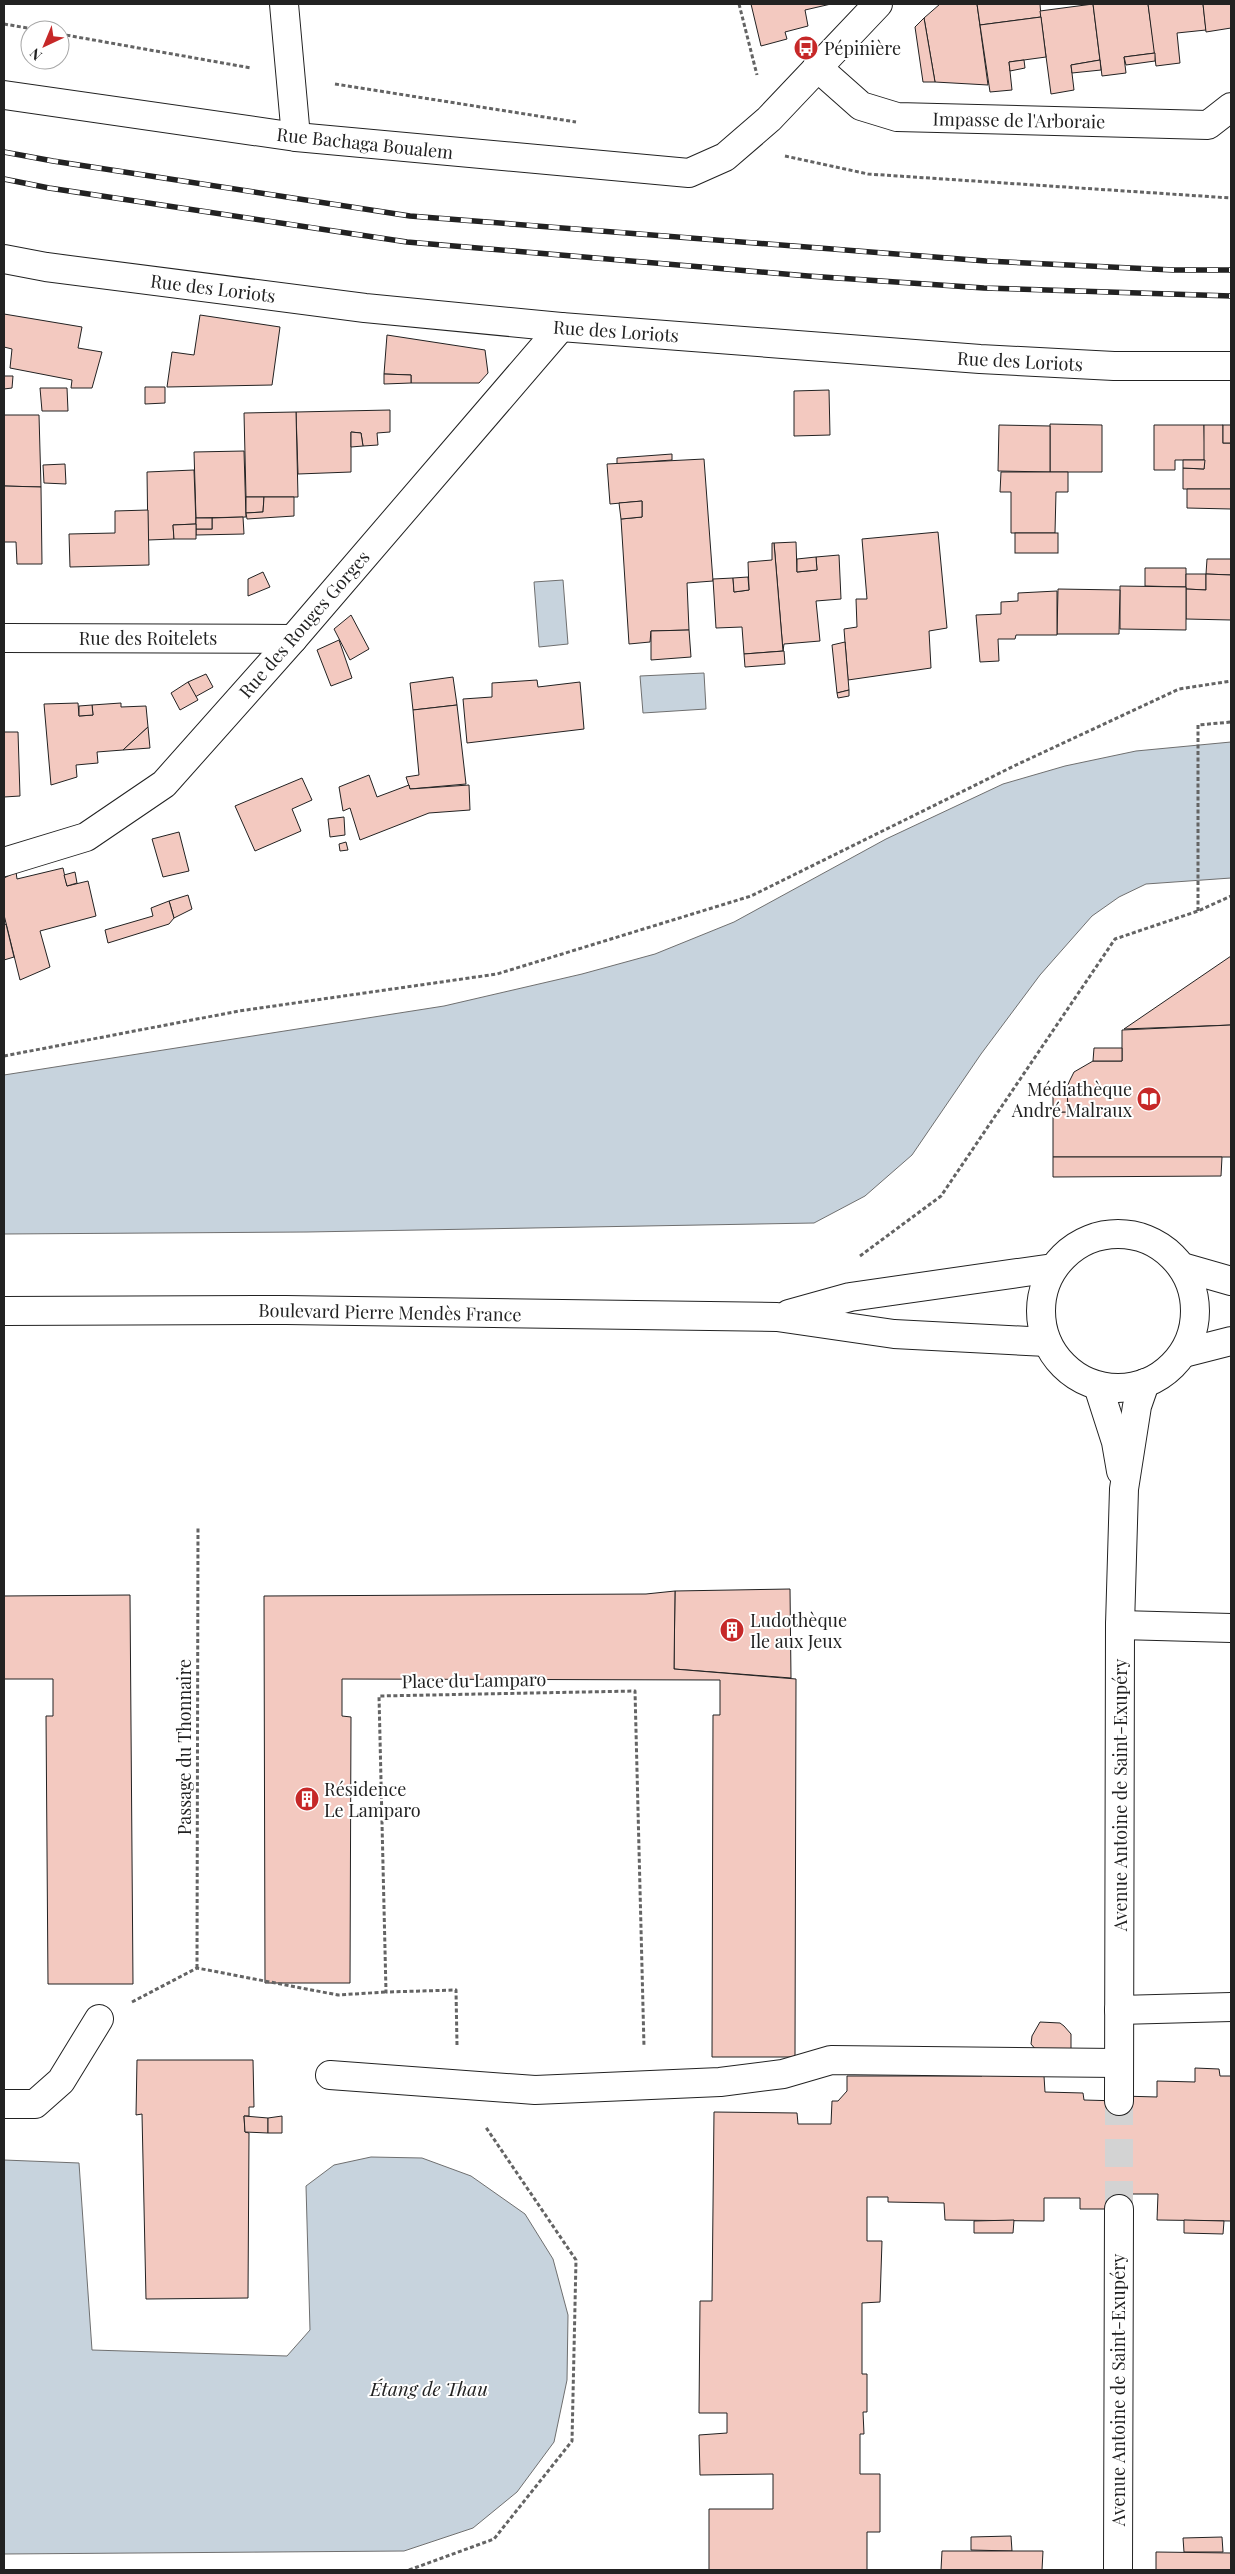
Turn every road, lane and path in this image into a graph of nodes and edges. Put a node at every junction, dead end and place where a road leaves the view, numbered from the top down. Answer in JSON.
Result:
{"nodes":[{"id":1,"x":284,"y":4,"type":"edge"},
{"id":2,"x":739,"y":4,"type":"edge"},
{"id":3,"x":878,"y":4,"type":"edge"},
{"id":4,"x":4,"y":24,"type":"edge"},
{"id":5,"x":20,"y":27,"type":"edge"},
{"id":6,"x":70,"y":36,"type":"edge"},
{"id":7,"x":817,"y":67,"type":"junction"},
{"id":8,"x":260,"y":70,"type":"dead end"},
{"id":9,"x":335,"y":84,"type":"dead end"},
{"id":10,"x":4,"y":95,"type":"edge"},
{"id":11,"x":1231,"y":107,"type":"edge"},
{"id":12,"x":769,"y":119,"type":"junction"},
{"id":13,"x":585,"y":123,"type":"dead end"},
{"id":14,"x":296,"y":137,"type":"junction"},
{"id":15,"x":779,"y":155,"type":"dead end"},
{"id":16,"x":1231,"y":198,"type":"edge"},
{"id":17,"x":4,"y":259,"type":"edge"},
{"id":18,"x":561,"y":327,"type":"junction"},
{"id":19,"x":1231,"y":366,"type":"edge"},
{"id":20,"x":4,"y":638,"type":"edge"},
{"id":21,"x":293,"y":638,"type":"junction"},
{"id":22,"x":1231,"y":681,"type":"edge"},
{"id":23,"x":1231,"y":722,"type":"edge"},
{"id":24,"x":4,"y":862,"type":"edge"},
{"id":25,"x":1231,"y":896,"type":"edge"},
{"id":26,"x":1198,"y":911,"type":"junction"},
{"id":27,"x":4,"y":1056,"type":"edge"},
{"id":28,"x":855,"y":1260,"type":"dead end"},
{"id":29,"x":1182,"y":1267,"type":"junction"},
{"id":30,"x":1053,"y":1268,"type":"junction"},
{"id":31,"x":1231,"y":1281,"type":"edge"},
{"id":32,"x":4,"y":1310,"type":"edge"},
{"id":33,"x":777,"y":1317,"type":"junction"},
{"id":34,"x":1231,"y":1341,"type":"edge"},
{"id":35,"x":1048,"y":1342,"type":"junction"},
{"id":36,"x":1184,"y":1353,"type":"junction"},
{"id":37,"x":1145,"y":1383,"type":"junction"},
{"id":38,"x":1098,"y":1386,"type":"junction"},
{"id":39,"x":1124,"y":1490,"type":"junction"},
{"id":40,"x":198,"y":1526,"type":"dead end"},
{"id":41,"x":1120,"y":1625,"type":"junction"},
{"id":42,"x":1231,"y":1628,"type":"edge"},
{"id":43,"x":197,"y":1968,"type":"junction"},
{"id":44,"x":386,"y":1992,"type":"junction"},
{"id":45,"x":1231,"y":2007,"type":"edge"},
{"id":46,"x":1119,"y":2010,"type":"junction"},
{"id":47,"x":100,"y":2019,"type":"joint"},
{"id":48,"x":1118,"y":2063,"type":"junction"},
{"id":49,"x":330,"y":2075,"type":"dead end"},
{"id":50,"x":458,"y":2084,"type":"junction"},
{"id":51,"x":645,"y":2086,"type":"junction"},
{"id":52,"x":1119,"y":2101,"type":"tunnel mouth"},
{"id":53,"x":4,"y":2104,"type":"edge"},
{"id":54,"x":1119,"y":2209,"type":"tunnel mouth"},
{"id":55,"x":409,"y":2570,"type":"edge"},
{"id":56,"x":1118,"y":2570,"type":"edge"}],
"edges":[{"from":1,"to":14,"type":"street"},
{"from":2,"to":12,"type":"path"},
{"from":3,"to":7,"type":"street","name":"Rue Bachaga Boualem"},
{"from":4,"to":5,"type":"path"},
{"from":6,"to":8,"type":"path"},
{"from":7,"to":11,"type":"street","name":"Impasse de l'Arboraie"},
{"from":7,"to":12,"type":"street","name":"Rue Bachaga Boualem"},
{"from":9,"to":13,"type":"path"},
{"from":10,"to":14,"type":"street","name":"Rue Bachaga Boualem"},
{"from":12,"to":14,"type":"street","name":"Rue Bachaga Boualem"},
{"from":15,"to":16,"type":"path"},
{"from":17,"to":18,"type":"street","name":"Rue des Loriots"},
{"from":18,"to":19,"type":"street","name":"Rue des Loriots"},
{"from":18,"to":21,"type":"street","name":"Rue des Rouges Gorges"},
{"from":20,"to":21,"type":"street","name":"Rue des Roitelets"},
{"from":21,"to":24,"type":"street","name":"Rue des Rouges Gorges"},
{"from":22,"to":27,"type":"path"},
{"from":23,"to":26,"type":"path"},
{"from":25,"to":26,"type":"path"},
{"from":26,"to":28,"type":"path"},
{"from":29,"to":30,"type":"street"},
{"from":29,"to":31,"type":"street"},
{"from":29,"to":36,"type":"street"},
{"from":30,"to":33,"type":"street","name":"Boulevard Pierre Mendès France"},
{"from":30,"to":35,"type":"street"},
{"from":32,"to":33,"type":"street","name":"Boulevard Pierre Mendès France"},
{"from":33,"to":35,"type":"street","name":"Boulevard Pierre Mendès France"},
{"from":34,"to":36,"type":"street"},
{"from":35,"to":38,"type":"street"},
{"from":36,"to":37,"type":"street"},
{"from":37,"to":38,"type":"street"},
{"from":37,"to":39,"type":"street","name":"Avenue Antoine de Saint-Exupéry"},
{"from":38,"to":39,"type":"street","name":"Avenue Antoine de Saint-Exupéry"},
{"from":39,"to":41,"type":"street","name":"Avenue Antoine de Saint-Exupéry"},
{"from":40,"to":43,"type":"path","name":"Passage du Thonnaire"},
{"from":41,"to":42,"type":"street"},
{"from":41,"to":46,"type":"street","name":"Avenue Antoine de Saint-Exupéry"},
{"from":43,"to":44,"type":"path"},
{"from":43,"to":47,"type":"path"},
{"from":44,"to":50,"type":"path"},
{"from":44,"to":51,"type":"path","name":"Place du Lamparo"},
{"from":45,"to":46,"type":"street"},
{"from":46,"to":48,"type":"street","name":"Avenue Antoine de Saint-Exupéry"},
{"from":47,"to":53,"type":"street"},
{"from":48,"to":51,"type":"street"},
{"from":48,"to":52,"type":"street","name":"Avenue Antoine de Saint-Exupéry"},
{"from":49,"to":50,"type":"street"},
{"from":50,"to":51,"type":"street"},
{"from":50,"to":55,"type":"path"},
{"from":54,"to":56,"type":"street","name":"Avenue Antoine de Saint-Exupéry"}]}
